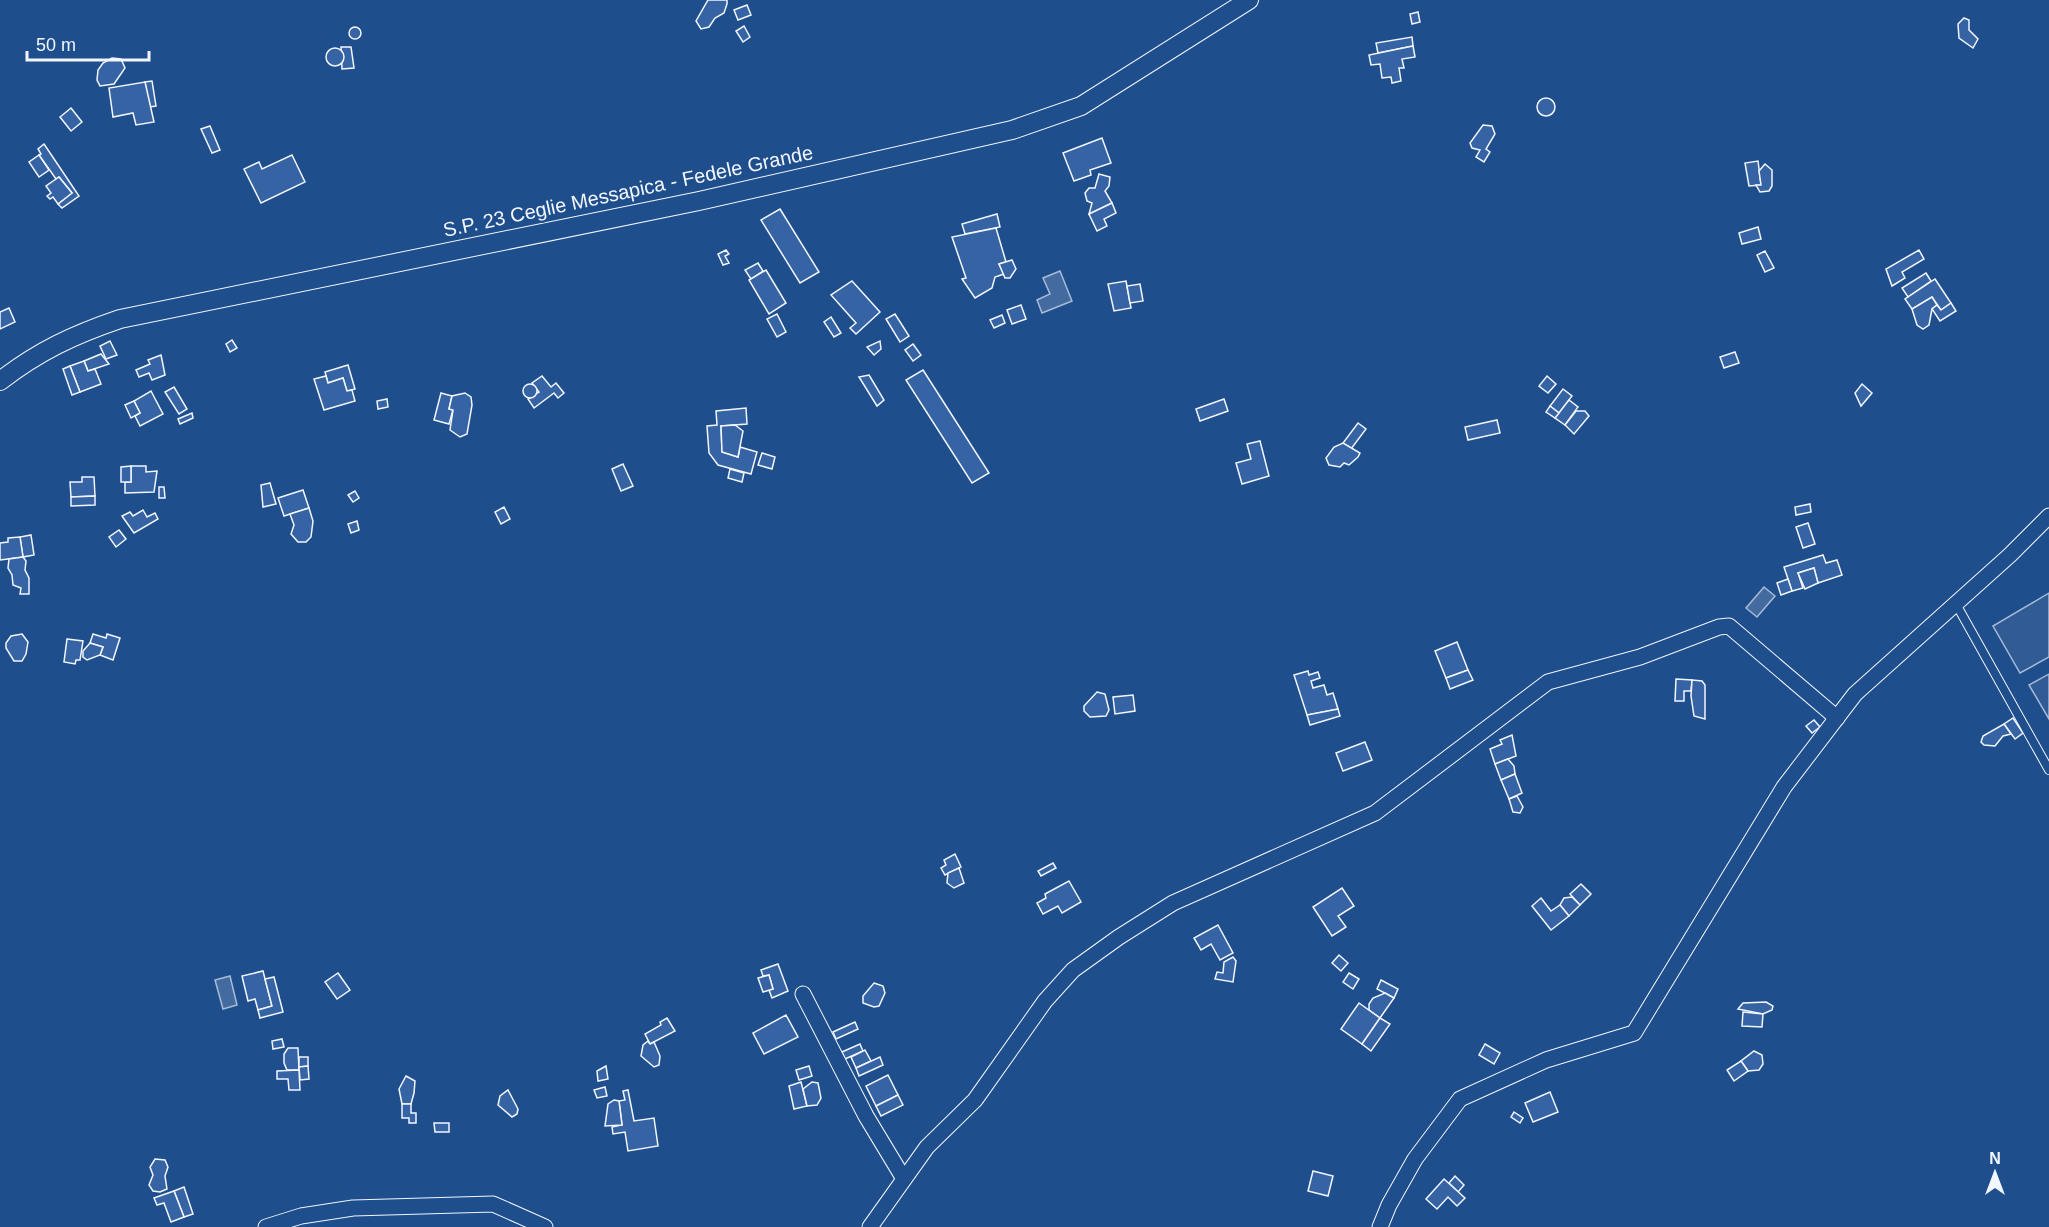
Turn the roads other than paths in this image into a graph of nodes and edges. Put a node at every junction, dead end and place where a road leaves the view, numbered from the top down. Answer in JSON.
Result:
{"nodes":[{"id":1,"x":1248,"y":0,"type":"edge"},
{"id":2,"x":0,"y":381,"type":"edge"},
{"id":3,"x":2049,"y":516,"type":"edge"},
{"id":4,"x":1956,"y":604,"type":"junction"},
{"id":5,"x":1837,"y":718,"type":"junction"},
{"id":6,"x":2049,"y":770,"type":"edge"},
{"id":7,"x":803,"y":994,"type":"dead end"},
{"id":8,"x":904,"y":1179,"type":"junction"},
{"id":9,"x":266,"y":1227,"type":"edge"},
{"id":10,"x":545,"y":1227,"type":"edge"},
{"id":11,"x":870,"y":1227,"type":"edge"},
{"id":12,"x":1380,"y":1227,"type":"edge"}],
"edges":[{"from":1,"to":2,"type":"street","name":"S.P. 23 Ceglie Messapica - Fedele Grande"},
{"from":3,"to":4,"type":"street"},
{"from":4,"to":5,"type":"street"},
{"from":4,"to":6,"type":"lane"},
{"from":5,"to":8,"type":"street"},
{"from":5,"to":12,"type":"street"},
{"from":7,"to":8,"type":"street"},
{"from":8,"to":11,"type":"street"},
{"from":9,"to":10,"type":"street"}]}
